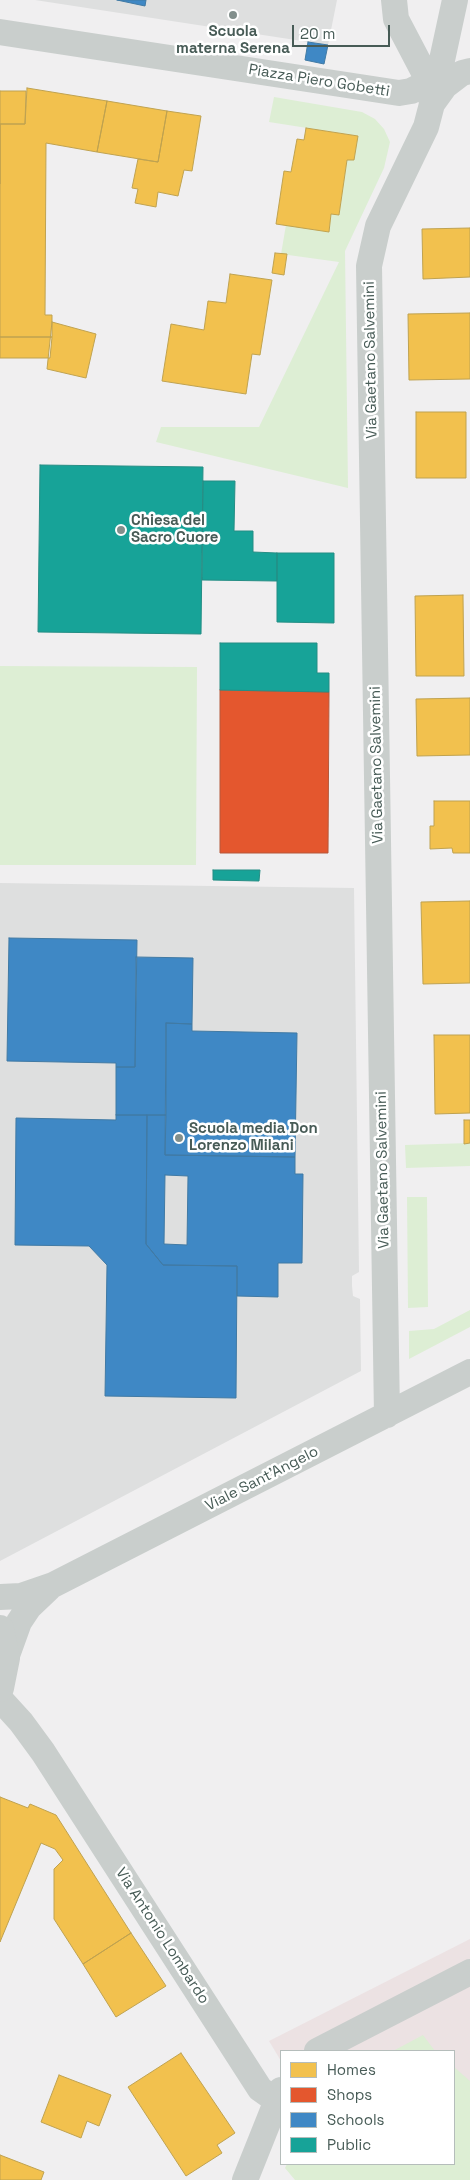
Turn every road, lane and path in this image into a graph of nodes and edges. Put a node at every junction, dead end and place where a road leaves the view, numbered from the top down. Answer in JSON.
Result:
{"nodes":[{"id":1,"x":394,"y":0,"type":"edge"},
{"id":2,"x":455,"y":0,"type":"edge"},
{"id":3,"x":0,"y":32,"type":"edge"},
{"id":4,"x":447,"y":37,"type":"junction"},
{"id":5,"x":470,"y":66,"type":"edge"},
{"id":6,"x":470,"y":71,"type":"edge"},
{"id":7,"x":400,"y":93,"type":"junction"},
{"id":8,"x":429,"y":104,"type":"junction"},
{"id":9,"x":470,"y":1372,"type":"edge"},
{"id":10,"x":387,"y":1415,"type":"junction"},
{"id":11,"x":53,"y":1585,"type":"junction"},
{"id":12,"x":0,"y":1597,"type":"edge"},
{"id":13,"x":0,"y":1630,"type":"edge"},
{"id":14,"x":6,"y":1658,"type":"junction"},
{"id":15,"x":0,"y":1688,"type":"edge"},
{"id":16,"x":0,"y":1699,"type":"edge"},
{"id":17,"x":470,"y":1972,"type":"edge"},
{"id":18,"x":319,"y":2050,"type":"edge"},
{"id":19,"x":279,"y":2096,"type":"edge"},
{"id":20,"x":245,"y":2180,"type":"edge"}],
"edges":[{"from":1,"to":8,"type":"street"},
{"from":2,"to":4,"type":"street"},
{"from":3,"to":7,"type":"street","name":"Piazza Piero Gobetti"},
{"from":4,"to":5,"type":"street"},
{"from":4,"to":8,"type":"street"},
{"from":6,"to":8,"type":"street"},
{"from":7,"to":8,"type":"street","name":"Piazza Piero Gobetti"},
{"from":7,"to":8,"type":"street"},
{"from":8,"to":10,"type":"street","name":"Via Gaetano Salvemini"},
{"from":9,"to":10,"type":"street","name":"Viale Sant'Angelo"},
{"from":10,"to":11,"type":"street","name":"Viale Sant'Angelo"},
{"from":11,"to":12,"type":"street","name":"Viale Sant'Angelo"},
{"from":11,"to":14,"type":"street","name":"Viale Sant'Angelo"},
{"from":13,"to":14,"type":"street"},
{"from":14,"to":15,"type":"street"},
{"from":16,"to":19,"type":"street","name":"Via Antonio Lombardo"},
{"from":17,"to":18,"type":"street"},
{"from":19,"to":20,"type":"street","name":"Via Antonio Lombardo"}]}
